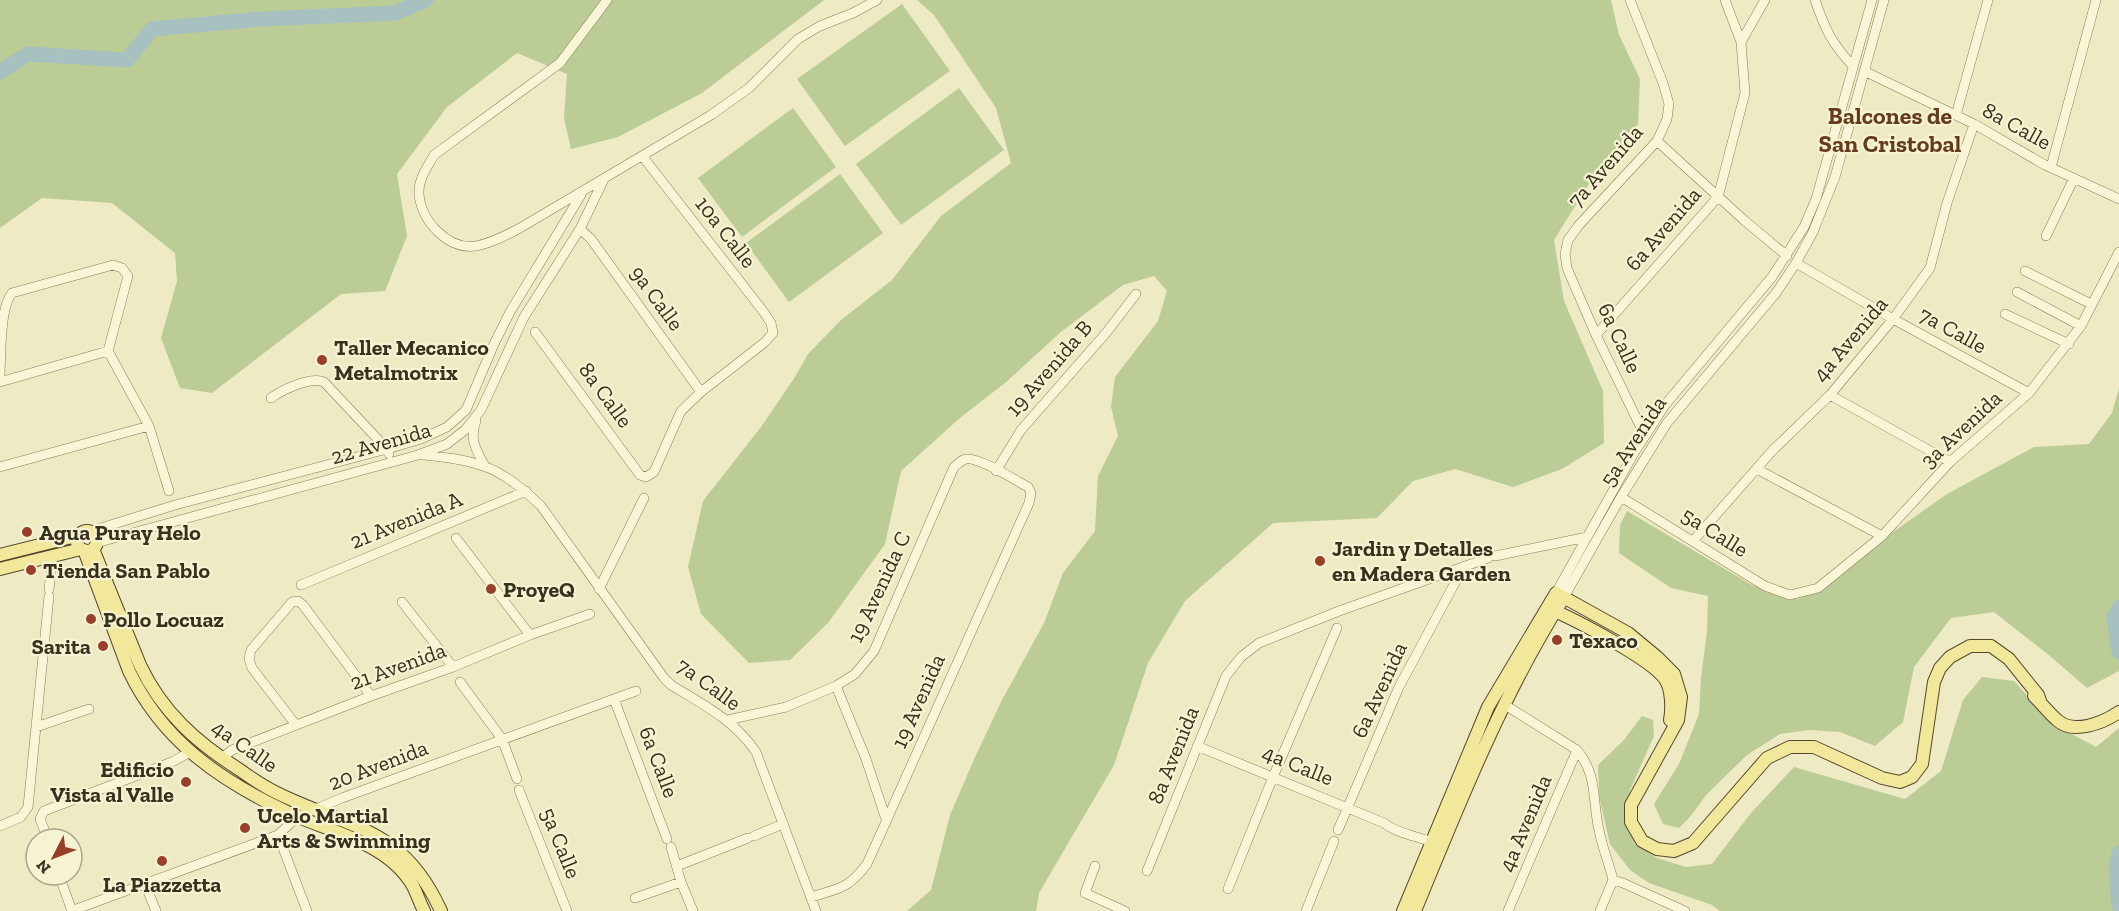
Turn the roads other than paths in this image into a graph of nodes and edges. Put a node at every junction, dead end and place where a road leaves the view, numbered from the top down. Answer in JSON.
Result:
{"nodes":[{"id":1,"x":607,"y":0,"type":"edge"},
{"id":2,"x":877,"y":0,"type":"edge"},
{"id":3,"x":1630,"y":0,"type":"edge"},
{"id":4,"x":1725,"y":0,"type":"edge"},
{"id":5,"x":1765,"y":0,"type":"edge"},
{"id":6,"x":1815,"y":0,"type":"edge"},
{"id":7,"x":1872,"y":0,"type":"edge"},
{"id":8,"x":1884,"y":0,"type":"edge"},
{"id":9,"x":1988,"y":0,"type":"edge"},
{"id":10,"x":2096,"y":0,"type":"edge"},
{"id":11,"x":1866,"y":21,"type":"junction"},
{"id":12,"x":1876,"y":25,"type":"junction"},
{"id":13,"x":1741,"y":42,"type":"junction"},
{"id":14,"x":1853,"y":66,"type":"junction"},
{"id":15,"x":1864,"y":71,"type":"junction"},
{"id":16,"x":1956,"y":115,"type":"junction"},
{"id":17,"x":1974,"y":124,"type":"junction"},
{"id":18,"x":1657,"y":141,"type":"junction"},
{"id":19,"x":643,"y":156,"type":"junction"},
{"id":20,"x":2051,"y":168,"type":"junction"},
{"id":21,"x":2074,"y":178,"type":"junction"},
{"id":22,"x":604,"y":179,"type":"junction"},
{"id":23,"x":582,"y":193,"type":"junction"},
{"id":24,"x":1718,"y":197,"type":"junction"},
{"id":25,"x":2119,"y":199,"type":"edge"},
{"id":26,"x":1812,"y":210,"type":"junction"},
{"id":27,"x":1821,"y":214,"type":"junction"},
{"id":28,"x":580,"y":229,"type":"junction"},
{"id":29,"x":2046,"y":236,"type":"dead end"},
{"id":30,"x":2119,"y":252,"type":"edge"},
{"id":31,"x":1565,"y":254,"type":"joint"},
{"id":32,"x":1787,"y":256,"type":"junction"},
{"id":33,"x":1796,"y":263,"type":"junction"},
{"id":34,"x":2025,"y":271,"type":"dead end"},
{"id":35,"x":2017,"y":292,"type":"dead end"},
{"id":36,"x":1136,"y":294,"type":"dead end"},
{"id":37,"x":2091,"y":304,"type":"junction"},
{"id":38,"x":510,"y":312,"type":"junction"},
{"id":39,"x":2005,"y":314,"type":"dead end"},
{"id":40,"x":525,"y":317,"type":"junction"},
{"id":41,"x":1893,"y":319,"type":"junction"},
{"id":42,"x":2081,"y":326,"type":"junction"},
{"id":43,"x":535,"y":332,"type":"dead end"},
{"id":44,"x":1596,"y":335,"type":"junction"},
{"id":45,"x":2069,"y":344,"type":"junction"},
{"id":46,"x":108,"y":351,"type":"junction"},
{"id":47,"x":0,"y":375,"type":"edge"},
{"id":48,"x":0,"y":382,"type":"edge"},
{"id":49,"x":701,"y":392,"type":"junction"},
{"id":50,"x":2029,"y":393,"type":"junction"},
{"id":51,"x":1830,"y":395,"type":"junction"},
{"id":52,"x":271,"y":398,"type":"dead end"},
{"id":53,"x":1670,"y":398,"type":"junction"},
{"id":54,"x":1680,"y":405,"type":"junction"},
{"id":55,"x":481,"y":410,"type":"junction"},
{"id":56,"x":149,"y":426,"type":"junction"},
{"id":57,"x":1645,"y":436,"type":"junction"},
{"id":58,"x":387,"y":449,"type":"junction"},
{"id":59,"x":418,"y":455,"type":"junction"},
{"id":60,"x":392,"y":462,"type":"junction"},
{"id":61,"x":1950,"y":462,"type":"junction"},
{"id":62,"x":485,"y":466,"type":"junction"},
{"id":63,"x":0,"y":467,"type":"edge"},
{"id":64,"x":1757,"y":469,"type":"junction"},
{"id":65,"x":996,"y":471,"type":"junction"},
{"id":66,"x":169,"y":491,"type":"dead end"},
{"id":67,"x":526,"y":491,"type":"junction"},
{"id":68,"x":1621,"y":497,"type":"junction"},
{"id":69,"x":644,"y":498,"type":"dead end"},
{"id":70,"x":175,"y":505,"type":"junction"},
{"id":71,"x":179,"y":519,"type":"junction"},
{"id":72,"x":84,"y":533,"type":"junction"},
{"id":73,"x":1882,"y":536,"type":"junction"},
{"id":74,"x":1587,"y":537,"type":"junction"},
{"id":75,"x":456,"y":538,"type":"dead end"},
{"id":76,"x":1693,"y":541,"type":"junction"},
{"id":77,"x":88,"y":548,"type":"junction"},
{"id":78,"x":0,"y":555,"type":"edge"},
{"id":79,"x":53,"y":555,"type":"junction"},
{"id":80,"x":0,"y":568,"type":"edge"},
{"id":81,"x":1457,"y":568,"type":"junction"},
{"id":82,"x":301,"y":585,"type":"dead end"},
{"id":83,"x":598,"y":589,"type":"junction"},
{"id":84,"x":1560,"y":595,"type":"junction"},
{"id":85,"x":1790,"y":595,"type":"joint"},
{"id":86,"x":402,"y":602,"type":"dead end"},
{"id":87,"x":1550,"y":610,"type":"junction"},
{"id":88,"x":590,"y":614,"type":"dead end"},
{"id":89,"x":1337,"y":628,"type":"dead end"},
{"id":90,"x":530,"y":635,"type":"junction"},
{"id":91,"x":453,"y":667,"type":"junction"},
{"id":92,"x":460,"y":682,"type":"dead end"},
{"id":93,"x":836,"y":686,"type":"junction"},
{"id":94,"x":636,"y":691,"type":"dead end"},
{"id":95,"x":371,"y":696,"type":"junction"},
{"id":96,"x":614,"y":699,"type":"junction"},
{"id":97,"x":1505,"y":705,"type":"junction"},
{"id":98,"x":89,"y":710,"type":"dead end"},
{"id":99,"x":2115,"y":715,"type":"edge"},
{"id":100,"x":728,"y":720,"type":"junction"},
{"id":101,"x":296,"y":725,"type":"junction"},
{"id":102,"x":36,"y":727,"type":"junction"},
{"id":103,"x":502,"y":739,"type":"junction"},
{"id":104,"x":1197,"y":746,"type":"junction"},
{"id":105,"x":1663,"y":749,"type":"junction"},
{"id":106,"x":1576,"y":750,"type":"junction"},
{"id":107,"x":190,"y":752,"type":"junction"},
{"id":108,"x":222,"y":759,"type":"junction"},
{"id":109,"x":1273,"y":777,"type":"junction"},
{"id":110,"x":517,"y":779,"type":"dead end"},
{"id":111,"x":519,"y":790,"type":"dead end"},
{"id":112,"x":1348,"y":808,"type":"junction"},
{"id":113,"x":317,"y":809,"type":"junction"},
{"id":114,"x":297,"y":817,"type":"junction"},
{"id":115,"x":886,"y":819,"type":"junction"},
{"id":116,"x":783,"y":824,"type":"junction"},
{"id":117,"x":0,"y":826,"type":"edge"},
{"id":118,"x":43,"y":827,"type":"edge"},
{"id":119,"x":1338,"y":830,"type":"dead end"},
{"id":120,"x":278,"y":835,"type":"junction"},
{"id":121,"x":1334,"y":841,"type":"dead end"},
{"id":122,"x":1432,"y":842,"type":"junction"},
{"id":123,"x":677,"y":866,"type":"junction"},
{"id":124,"x":1095,"y":866,"type":"dead end"},
{"id":125,"x":1147,"y":871,"type":"dead end"},
{"id":126,"x":1613,"y":880,"type":"junction"},
{"id":127,"x":681,"y":882,"type":"junction"},
{"id":128,"x":145,"y":884,"type":"junction"},
{"id":129,"x":63,"y":887,"type":"edge"},
{"id":130,"x":1228,"y":889,"type":"dead end"},
{"id":131,"x":811,"y":897,"type":"junction"},
{"id":132,"x":635,"y":898,"type":"dead end"},
{"id":133,"x":566,"y":909,"type":"edge"},
{"id":134,"x":1411,"y":909,"type":"edge"},
{"id":135,"x":72,"y":911,"type":"edge"},
{"id":136,"x":156,"y":911,"type":"edge"},
{"id":137,"x":307,"y":911,"type":"edge"},
{"id":138,"x":424,"y":911,"type":"edge"},
{"id":139,"x":441,"y":911,"type":"edge"},
{"id":140,"x":554,"y":911,"type":"edge"},
{"id":141,"x":693,"y":911,"type":"edge"},
{"id":142,"x":816,"y":911,"type":"edge"},
{"id":143,"x":1125,"y":911,"type":"edge"},
{"id":144,"x":1306,"y":911,"type":"edge"},
{"id":145,"x":1508,"y":911,"type":"edge"},
{"id":146,"x":1600,"y":911,"type":"edge"},
{"id":147,"x":1685,"y":911,"type":"edge"}],
"edges":[{"from":1,"to":23,"type":"street"},
{"from":2,"to":19,"type":"street"},
{"from":3,"to":18,"type":"street","name":"7a Avenida"},
{"from":4,"to":13,"type":"street","name":"6a Avenida"},
{"from":5,"to":13,"type":"street"},
{"from":6,"to":14,"type":"street"},
{"from":7,"to":11,"type":"street","name":"5a Avenida"},
{"from":8,"to":12,"type":"street","name":"5a Avenida"},
{"from":9,"to":16,"type":"street"},
{"from":10,"to":20,"type":"street"},
{"from":11,"to":12,"type":"street"},
{"from":11,"to":14,"type":"street","name":"5a Avenida"},
{"from":12,"to":15,"type":"street","name":"5a Avenida"},
{"from":13,"to":24,"type":"street","name":"6a Avenida"},
{"from":14,"to":26,"type":"street","name":"5a Avenida"},
{"from":15,"to":16,"type":"street","name":"8a Calle"},
{"from":15,"to":27,"type":"street","name":"5a Avenida"},
{"from":16,"to":17,"type":"street","name":"8a Calle"},
{"from":17,"to":20,"type":"street","name":"8a Calle"},
{"from":17,"to":41,"type":"street","name":"4a Avenida"},
{"from":18,"to":24,"type":"street"},
{"from":18,"to":31,"type":"street","name":"7a Avenida"},
{"from":19,"to":22,"type":"street"},
{"from":19,"to":49,"type":"street","name":"10a Calle"},
{"from":20,"to":21,"type":"street","name":"8a Calle"},
{"from":21,"to":25,"type":"street","name":"8a Calle"},
{"from":21,"to":29,"type":"street"},
{"from":22,"to":23,"type":"street"},
{"from":22,"to":28,"type":"street","name":"22 Avenida"},
{"from":23,"to":38,"type":"street","name":"22 Avenida"},
{"from":24,"to":32,"type":"street"},
{"from":24,"to":44,"type":"street","name":"6a Avenida"},
{"from":26,"to":27,"type":"street"},
{"from":26,"to":32,"type":"street","name":"5a Avenida"},
{"from":27,"to":33,"type":"street","name":"5a Avenida"},
{"from":28,"to":40,"type":"street","name":"22 Avenida"},
{"from":28,"to":49,"type":"street","name":"9a Calle"},
{"from":30,"to":37,"type":"street","name":"3a Avenida"},
{"from":31,"to":44,"type":"street","name":"6a Calle"},
{"from":32,"to":53,"type":"street","name":"5a Avenida"},
{"from":33,"to":41,"type":"street","name":"7a Calle"},
{"from":33,"to":54,"type":"street","name":"5a Avenida"},
{"from":34,"to":37,"type":"street"},
{"from":35,"to":42,"type":"street"},
{"from":36,"to":65,"type":"street","name":"19 Avenida B"},
{"from":37,"to":42,"type":"street","name":"3a Avenida"},
{"from":38,"to":40,"type":"street"},
{"from":38,"to":58,"type":"street","name":"22 Avenida"},
{"from":39,"to":45,"type":"street"},
{"from":40,"to":55,"type":"street","name":"22 Avenida"},
{"from":41,"to":50,"type":"street","name":"7a Calle"},
{"from":41,"to":51,"type":"street","name":"4a Avenida"},
{"from":42,"to":45,"type":"street","name":"3a Avenida"},
{"from":43,"to":49,"type":"street","name":"8a Calle"},
{"from":44,"to":57,"type":"street","name":"6a Calle"},
{"from":45,"to":50,"type":"street","name":"3a Avenida"},
{"from":46,"to":47,"type":"street"},
{"from":46,"to":48,"type":"street"},
{"from":46,"to":56,"type":"street"},
{"from":50,"to":61,"type":"street","name":"3a Avenida"},
{"from":51,"to":61,"type":"street"},
{"from":51,"to":64,"type":"street","name":"4a Avenida"},
{"from":52,"to":58,"type":"street"},
{"from":53,"to":54,"type":"street"},
{"from":53,"to":57,"type":"street","name":"5a Avenida"},
{"from":54,"to":68,"type":"street","name":"5a Avenida"},
{"from":55,"to":59,"type":"street","name":"22 Avenida"},
{"from":55,"to":62,"type":"street"},
{"from":56,"to":63,"type":"street"},
{"from":56,"to":66,"type":"street"},
{"from":57,"to":74,"type":"street","name":"5a Avenida"},
{"from":58,"to":60,"type":"street"},
{"from":58,"to":70,"type":"street","name":"22 Avenida"},
{"from":59,"to":60,"type":"street","name":"22 Avenida"},
{"from":59,"to":62,"type":"street","name":"7a Calle"},
{"from":60,"to":71,"type":"street","name":"22 Avenida"},
{"from":61,"to":73,"type":"street","name":"3a Avenida"},
{"from":62,"to":67,"type":"street","name":"7a Calle"},
{"from":64,"to":73,"type":"street"},
{"from":64,"to":76,"type":"street","name":"4a Avenida"},
{"from":65,"to":93,"type":"street","name":"19 Avenida C"},
{"from":65,"to":115,"type":"street","name":"19 Avenida"},
{"from":67,"to":82,"type":"street","name":"21 Avenida A"},
{"from":67,"to":83,"type":"street","name":"7a Calle"},
{"from":68,"to":76,"type":"street","name":"5a Calle"},
{"from":68,"to":84,"type":"street","name":"5a Avenida"},
{"from":69,"to":83,"type":"street"},
{"from":70,"to":71,"type":"street"},
{"from":70,"to":72,"type":"street","name":"22 Avenida"},
{"from":71,"to":77,"type":"street","name":"22 Avenida"},
{"from":72,"to":77,"type":"main road"},
{"from":72,"to":77,"type":"main road"},
{"from":72,"to":78,"type":"main road"},
{"from":73,"to":85,"type":"street","name":"3a Avenida"},
{"from":74,"to":81,"type":"street"},
{"from":74,"to":84,"type":"street","name":"5a Avenida"},
{"from":75,"to":90,"type":"street"},
{"from":76,"to":85,"type":"street","name":"5a Calle"},
{"from":77,"to":79,"type":"main road"},
{"from":77,"to":107,"type":"main road","name":"4a Calle"},
{"from":77,"to":108,"type":"main road","name":"4a Calle"},
{"from":79,"to":80,"type":"main road"},
{"from":79,"to":102,"type":"street"},
{"from":81,"to":104,"type":"street","name":"8a Avenida"},
{"from":81,"to":112,"type":"street","name":"6a Avenida"},
{"from":83,"to":100,"type":"street","name":"7a Calle"},
{"from":84,"to":87,"type":"main road","name":"5a Avenida"},
{"from":84,"to":105,"type":"main road"},
{"from":86,"to":91,"type":"street"},
{"from":87,"to":97,"type":"main road","name":"5a Avenida"},
{"from":87,"to":105,"type":"main road"},
{"from":87,"to":122,"type":"main road","name":"5a Avenida"},
{"from":88,"to":90,"type":"street","name":"21 Avenida"},
{"from":89,"to":109,"type":"street"},
{"from":90,"to":91,"type":"street","name":"21 Avenida"},
{"from":91,"to":95,"type":"street","name":"21 Avenida"},
{"from":92,"to":103,"type":"street"},
{"from":93,"to":100,"type":"street","name":"19 Avenida C"},
{"from":93,"to":115,"type":"street"},
{"from":94,"to":96,"type":"street","name":"20 Avenida"},
{"from":95,"to":101,"type":"street","name":"21 Avenida"},
{"from":95,"to":101,"type":"street"},
{"from":96,"to":103,"type":"street","name":"20 Avenida"},
{"from":96,"to":123,"type":"street","name":"6a Calle"},
{"from":97,"to":106,"type":"street"},
{"from":97,"to":134,"type":"main road","name":"5a Avenida"},
{"from":98,"to":102,"type":"street"},
{"from":99,"to":105,"type":"main road"},
{"from":100,"to":116,"type":"street","name":"7a Calle"},
{"from":101,"to":108,"type":"street","name":"21 Avenida"},
{"from":102,"to":117,"type":"street"},
{"from":103,"to":110,"type":"street"},
{"from":103,"to":113,"type":"street","name":"20 Avenida"},
{"from":104,"to":109,"type":"street","name":"4a Calle"},
{"from":104,"to":125,"type":"street","name":"8a Avenida"},
{"from":106,"to":126,"type":"street"},
{"from":106,"to":145,"type":"street","name":"4a Avenida"},
{"from":107,"to":114,"type":"main road","name":"4a Calle"},
{"from":107,"to":118,"type":"street"},
{"from":108,"to":113,"type":"main road","name":"4a Calle"},
{"from":109,"to":112,"type":"street","name":"4a Calle"},
{"from":109,"to":130,"type":"street"},
{"from":111,"to":133,"type":"street","name":"5a Calle"},
{"from":112,"to":119,"type":"street","name":"6a Avenida"},
{"from":112,"to":122,"type":"street","name":"4a Calle"},
{"from":113,"to":114,"type":"street","name":"20 Avenida"},
{"from":113,"to":139,"type":"main road","name":"4a Calle"},
{"from":114,"to":120,"type":"street","name":"20 Avenida"},
{"from":114,"to":138,"type":"main road","name":"4a Calle"},
{"from":115,"to":131,"type":"street","name":"19 Avenida"},
{"from":116,"to":123,"type":"street"},
{"from":116,"to":131,"type":"street","name":"7a Calle"},
{"from":120,"to":128,"type":"street","name":"20 Avenida"},
{"from":120,"to":137,"type":"street"},
{"from":121,"to":144,"type":"street"},
{"from":122,"to":134,"type":"main road","name":"5a Avenida"},
{"from":123,"to":127,"type":"street","name":"6a Calle"},
{"from":124,"to":143,"type":"street"},
{"from":126,"to":146,"type":"street"},
{"from":126,"to":147,"type":"street"},
{"from":127,"to":132,"type":"street"},
{"from":127,"to":141,"type":"street","name":"6a Calle"},
{"from":128,"to":135,"type":"street","name":"20 Avenida"},
{"from":128,"to":136,"type":"street"},
{"from":129,"to":135,"type":"street"},
{"from":131,"to":142,"type":"street","name":"7a Calle"},
{"from":133,"to":140,"type":"street"}]}
